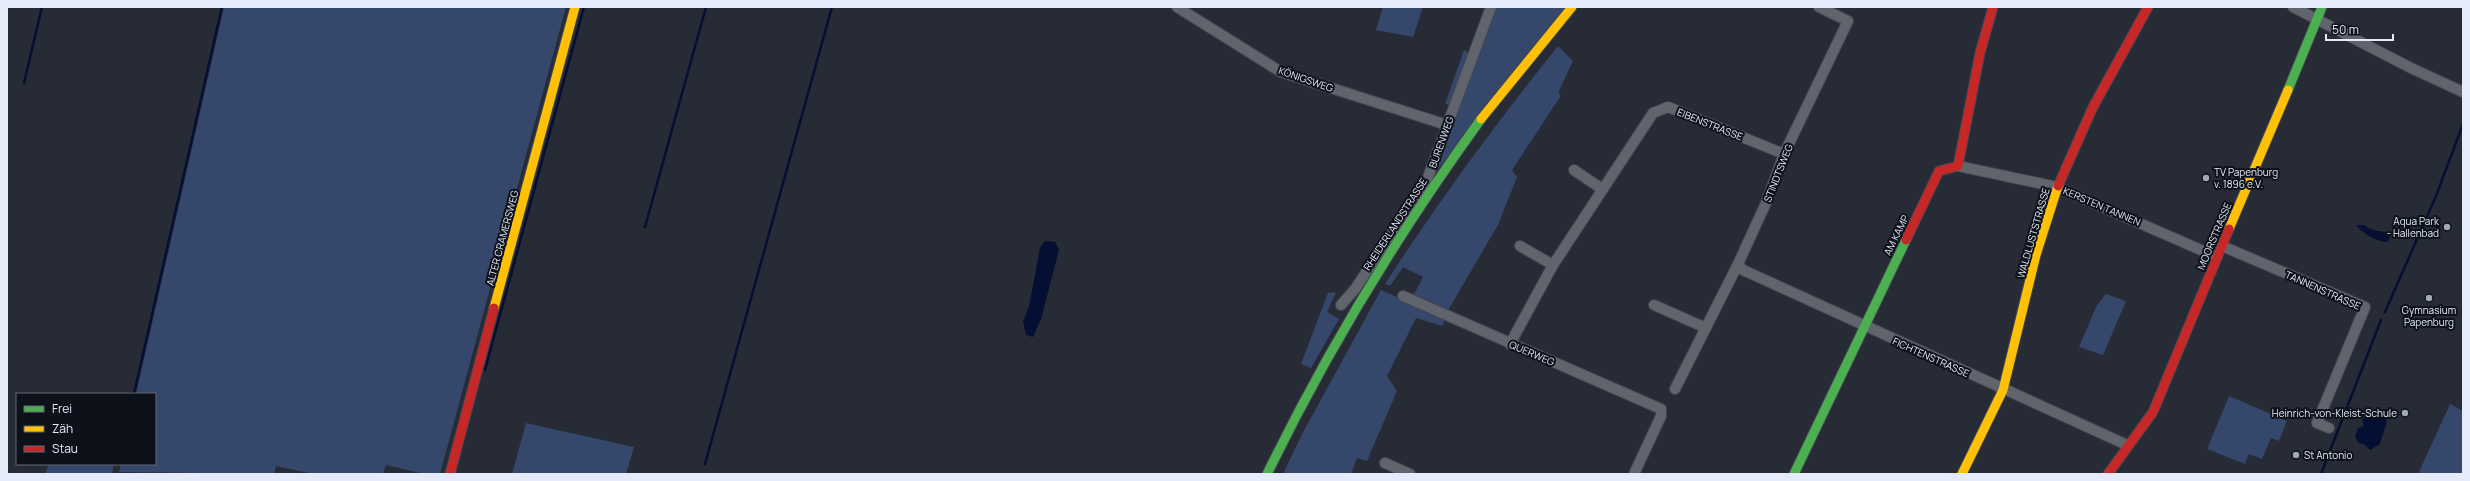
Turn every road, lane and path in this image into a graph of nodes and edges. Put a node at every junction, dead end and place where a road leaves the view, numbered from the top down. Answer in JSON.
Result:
{"nodes":[{"id":1,"x":575,"y":7,"type":"edge"},
{"id":2,"x":1177,"y":7,"type":"edge"},
{"id":3,"x":1491,"y":7,"type":"edge"},
{"id":4,"x":1572,"y":7,"type":"edge"},
{"id":5,"x":1819,"y":7,"type":"edge"},
{"id":6,"x":1993,"y":7,"type":"edge"},
{"id":7,"x":2148,"y":7,"type":"edge"},
{"id":8,"x":2293,"y":7,"type":"edge"},
{"id":9,"x":2322,"y":7,"type":"edge"},
{"id":10,"x":2317,"y":21,"type":"junction"},
{"id":11,"x":2463,"y":92,"type":"edge"},
{"id":12,"x":1447,"y":125,"type":"junction"},
{"id":13,"x":1784,"y":154,"type":"junction"},
{"id":14,"x":1958,"y":166,"type":"junction"},
{"id":15,"x":1574,"y":170,"type":"dead end"},
{"id":16,"x":2057,"y":187,"type":"junction"},
{"id":17,"x":1602,"y":189,"type":"junction"},
{"id":18,"x":1520,"y":246,"type":"dead end"},
{"id":19,"x":2222,"y":246,"type":"junction"},
{"id":20,"x":2217,"y":257,"type":"junction"},
{"id":21,"x":1738,"y":264,"type":"junction"},
{"id":22,"x":1553,"y":265,"type":"junction"},
{"id":23,"x":1403,"y":296,"type":"dead end"},
{"id":24,"x":1341,"y":305,"type":"dead end"},
{"id":25,"x":1654,"y":305,"type":"dead end"},
{"id":26,"x":1864,"y":327,"type":"junction"},
{"id":27,"x":1706,"y":328,"type":"junction"},
{"id":28,"x":1510,"y":344,"type":"junction"},
{"id":29,"x":1675,"y":389,"type":"dead end"},
{"id":30,"x":2003,"y":390,"type":"junction"},
{"id":31,"x":2329,"y":428,"type":"dead end"},
{"id":32,"x":2127,"y":446,"type":"junction"},
{"id":33,"x":1385,"y":463,"type":"dead end"},
{"id":34,"x":2110,"y":473,"type":"edge"},
{"id":35,"x":450,"y":474,"type":"edge"},
{"id":36,"x":1267,"y":474,"type":"edge"},
{"id":37,"x":1410,"y":474,"type":"edge"},
{"id":38,"x":1634,"y":474,"type":"edge"},
{"id":39,"x":1794,"y":474,"type":"edge"},
{"id":40,"x":1962,"y":474,"type":"edge"}],
"edges":[{"from":1,"to":35,"type":"street","name":"ALTER CRAMERSWEG"},
{"from":2,"to":12,"type":"street","name":"KÖNIGSWEG"},
{"from":3,"to":12,"type":"street","name":"BURENWEG"},
{"from":4,"to":36,"type":"street","name":"RHEIDERLANDSTRASSE"},
{"from":5,"to":13,"type":"street","name":"STINDTSWEG"},
{"from":6,"to":14,"type":"street"},
{"from":7,"to":16,"type":"street","name":"WALDLUSTSTRASSE"},
{"from":8,"to":10,"type":"street"},
{"from":9,"to":10,"type":"street","name":"MOORSTRASSE"},
{"from":10,"to":11,"type":"street"},
{"from":10,"to":19,"type":"street","name":"MOORSTRASSE"},
{"from":12,"to":24,"type":"street","name":"BURENWEG"},
{"from":13,"to":17,"type":"street","name":"EIBENSTRASSE"},
{"from":13,"to":21,"type":"street","name":"STINDTSWEG"},
{"from":14,"to":16,"type":"street","name":"KERSTEN TANNEN"},
{"from":14,"to":26,"type":"street","name":"AM KAMP"},
{"from":15,"to":17,"type":"street"},
{"from":16,"to":20,"type":"street","name":"KERSTEN TANNEN"},
{"from":16,"to":30,"type":"street","name":"WALDLUSTSTRASSE"},
{"from":17,"to":22,"type":"street","name":"EIBENSTRASSE"},
{"from":18,"to":22,"type":"street"},
{"from":19,"to":20,"type":"street","name":"MOORSTRASSE"},
{"from":19,"to":31,"type":"street","name":"TANNENSTRASSE"},
{"from":20,"to":32,"type":"street","name":"MOORSTRASSE"},
{"from":21,"to":26,"type":"street","name":"FICHTENSTRASSE"},
{"from":21,"to":27,"type":"street","name":"STINDTSWEG"},
{"from":22,"to":28,"type":"street","name":"EIBENSTRASSE"},
{"from":23,"to":28,"type":"street","name":"QUERWEG"},
{"from":25,"to":27,"type":"street"},
{"from":26,"to":30,"type":"street","name":"FICHTENSTRASSE"},
{"from":26,"to":39,"type":"street","name":"AM KAMP"},
{"from":27,"to":29,"type":"street","name":"STINDTSWEG"},
{"from":28,"to":38,"type":"street","name":"QUERWEG"},
{"from":30,"to":32,"type":"street","name":"FICHTENSTRASSE"},
{"from":30,"to":40,"type":"street","name":"WALDLUSTSTRASSE"},
{"from":32,"to":34,"type":"street","name":"MOORSTRASSE"},
{"from":33,"to":37,"type":"street"}]}
